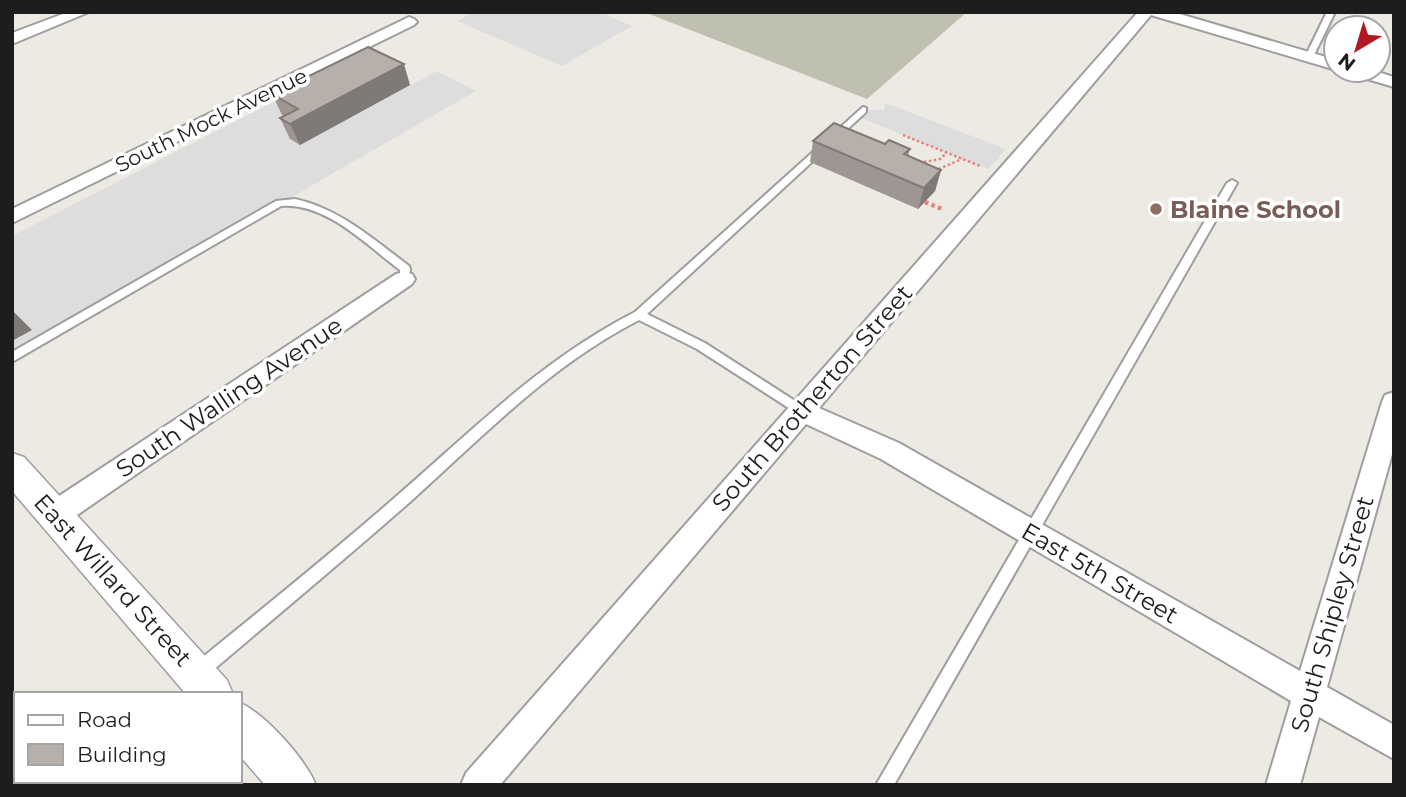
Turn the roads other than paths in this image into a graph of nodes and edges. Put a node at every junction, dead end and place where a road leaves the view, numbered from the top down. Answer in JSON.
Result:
{"nodes":[{"id":1,"x":82,"y":12,"type":"edge"},
{"id":2,"x":1146,"y":12,"type":"edge"},
{"id":3,"x":1156,"y":12,"type":"edge"},
{"id":4,"x":1331,"y":12,"type":"edge"},
{"id":5,"x":408,"y":22,"type":"dead end"},
{"id":6,"x":12,"y":39,"type":"edge"},
{"id":7,"x":1309,"y":57,"type":"junction"},
{"id":8,"x":1322,"y":61,"type":"edge"},
{"id":9,"x":863,"y":110,"type":"dead end"},
{"id":10,"x":1232,"y":183,"type":"dead end"},
{"id":11,"x":12,"y":216,"type":"edge"},
{"id":12,"x":404,"y":279,"type":"joint"},
{"id":13,"x":639,"y":315,"type":"junction"},
{"id":14,"x":12,"y":358,"type":"edge"},
{"id":15,"x":1394,"y":402,"type":"edge"},
{"id":16,"x":802,"y":411,"type":"junction"},
{"id":17,"x":12,"y":467,"type":"edge"},
{"id":18,"x":54,"y":515,"type":"junction"},
{"id":19,"x":1030,"y":533,"type":"junction"},
{"id":20,"x":205,"y":684,"type":"edge"},
{"id":21,"x":1309,"y":694,"type":"junction"},
{"id":22,"x":242,"y":725,"type":"edge"},
{"id":23,"x":1394,"y":743,"type":"edge"},
{"id":24,"x":294,"y":785,"type":"edge"},
{"id":25,"x":478,"y":785,"type":"edge"},
{"id":26,"x":884,"y":785,"type":"edge"},
{"id":27,"x":1283,"y":785,"type":"edge"}],
"edges":[{"from":1,"to":6,"type":"street"},
{"from":2,"to":16,"type":"street","name":"South Brotherton Street"},
{"from":3,"to":7,"type":"street"},
{"from":4,"to":7,"type":"lane"},
{"from":5,"to":11,"type":"street","name":"South Mock Avenue"},
{"from":7,"to":8,"type":"street"},
{"from":9,"to":13,"type":"lane"},
{"from":10,"to":19,"type":"lane"},
{"from":12,"to":14,"type":"lane"},
{"from":12,"to":18,"type":"street","name":"South Walling Avenue"},
{"from":13,"to":16,"type":"lane"},
{"from":13,"to":20,"type":"lane"},
{"from":15,"to":21,"type":"street","name":"South Shipley Street"},
{"from":16,"to":19,"type":"street","name":"East 5th Street"},
{"from":16,"to":25,"type":"street","name":"South Brotherton Street"},
{"from":17,"to":18,"type":"street","name":"East Willard Street"},
{"from":18,"to":20,"type":"street","name":"East Willard Street"},
{"from":19,"to":21,"type":"street","name":"East 5th Street"},
{"from":19,"to":26,"type":"lane"},
{"from":21,"to":23,"type":"street","name":"East 5th Street"},
{"from":21,"to":27,"type":"street","name":"South Shipley Street"},
{"from":22,"to":24,"type":"street"}]}
